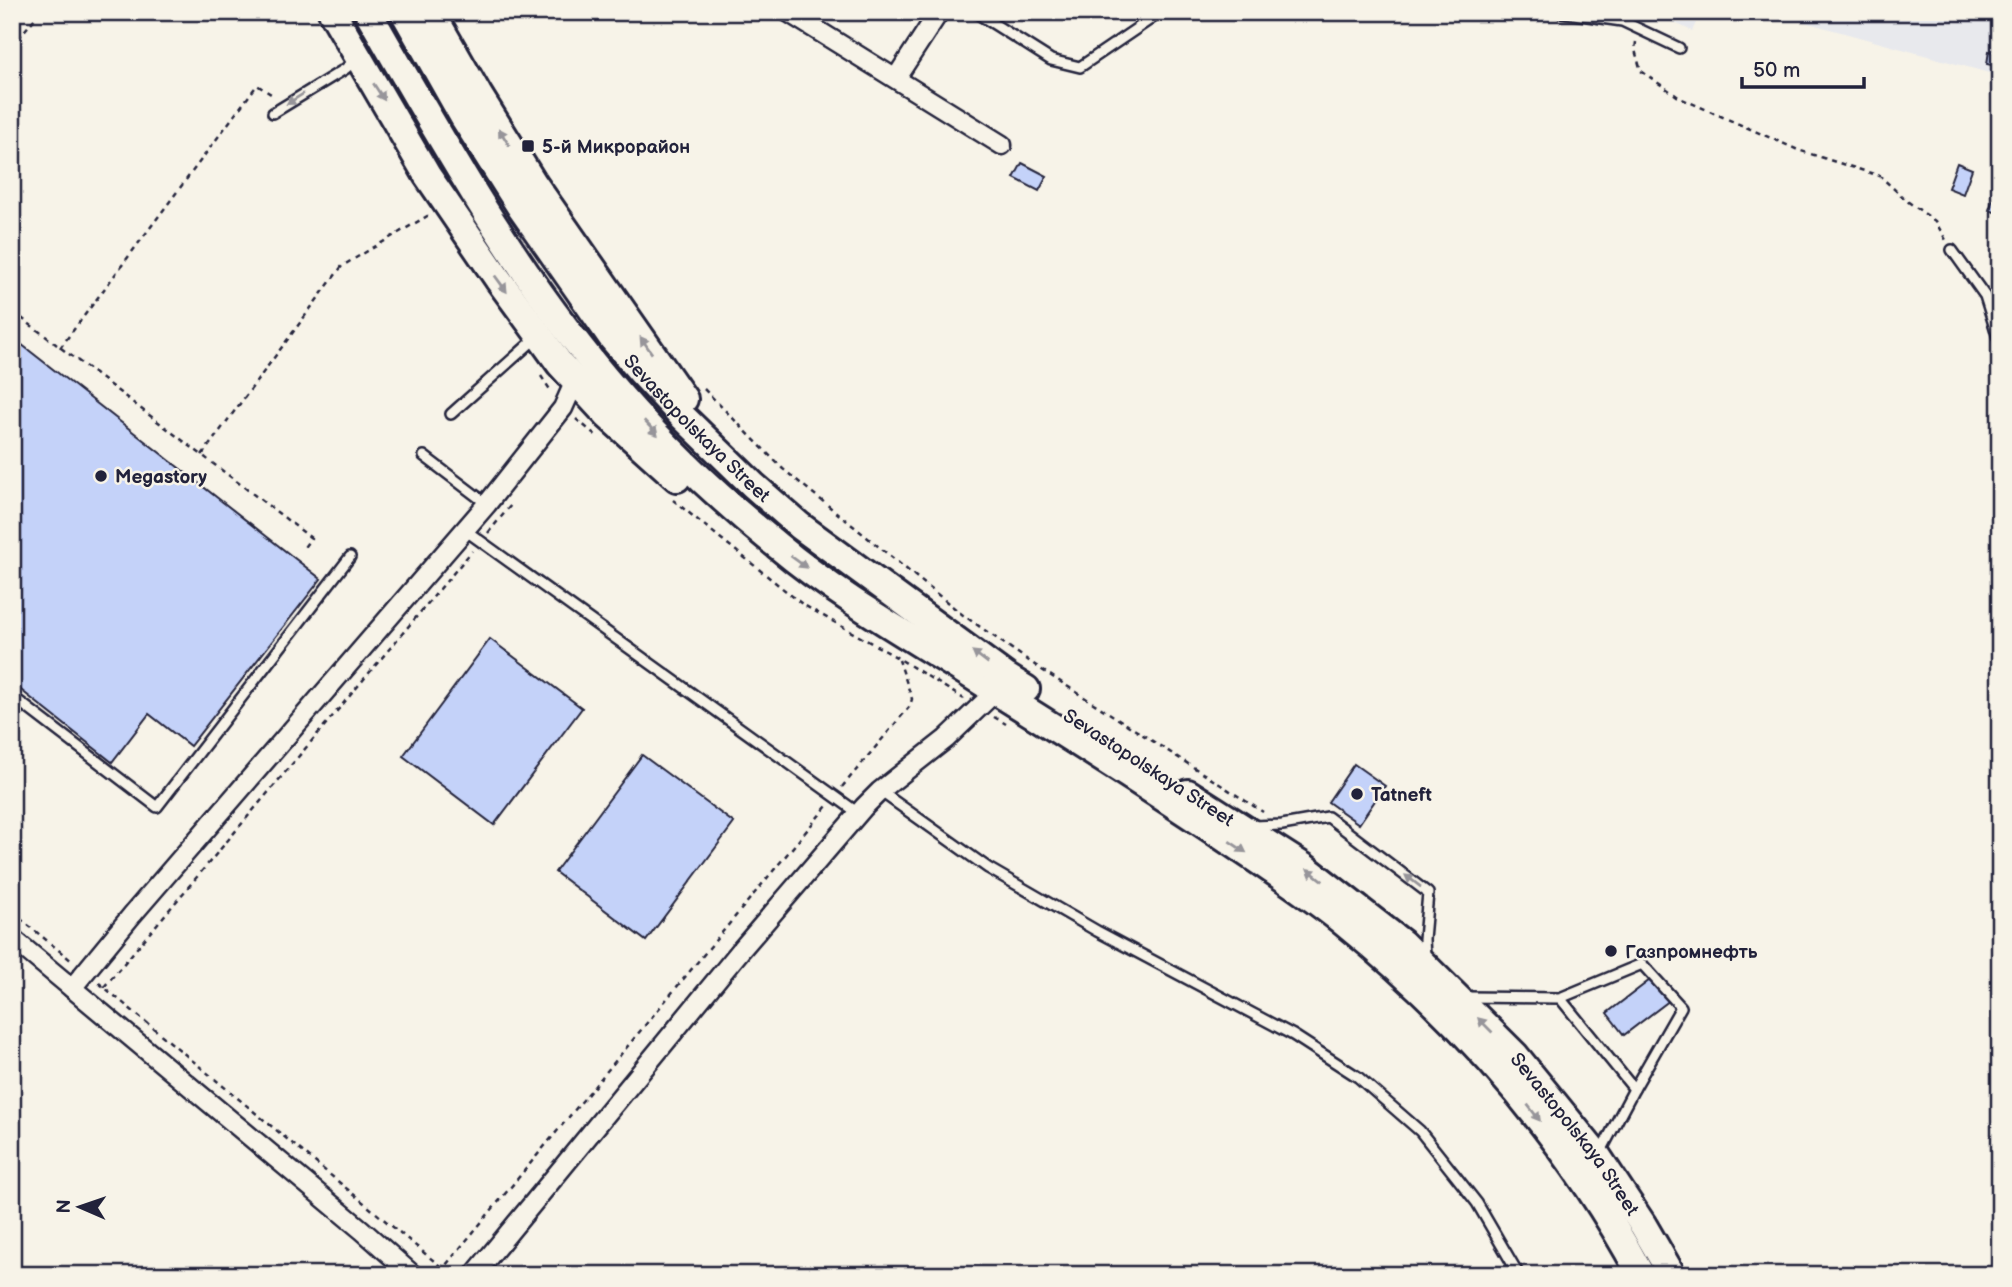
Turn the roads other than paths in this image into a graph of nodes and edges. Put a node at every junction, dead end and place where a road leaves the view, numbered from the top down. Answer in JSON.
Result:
{"nodes":[{"id":1,"x":332,"y":12,"type":"edge"},
{"id":2,"x":368,"y":12,"type":"edge"},
{"id":3,"x":404,"y":12,"type":"edge"},
{"id":4,"x":431,"y":12,"type":"edge"},
{"id":5,"x":788,"y":12,"type":"edge"},
{"id":6,"x":939,"y":12,"type":"edge"},
{"id":7,"x":975,"y":12,"type":"edge"},
{"id":8,"x":1161,"y":12,"type":"edge"},
{"id":9,"x":1560,"y":12,"type":"edge"},
{"id":10,"x":1580,"y":14,"type":"edge"},
{"id":11,"x":1679,"y":48,"type":"dead end"},
{"id":12,"x":357,"y":59,"type":"junction"},
{"id":13,"x":896,"y":78,"type":"junction"},
{"id":14,"x":273,"y":113,"type":"dead end"},
{"id":15,"x":1002,"y":145,"type":"dead end"},
{"id":16,"x":1952,"y":250,"type":"road end"},
{"id":17,"x":550,"y":327,"type":"junction"},
{"id":18,"x":2000,"y":344,"type":"edge"},
{"id":19,"x":575,"y":381,"type":"junction"},
{"id":20,"x":452,"y":414,"type":"dead end"},
{"id":21,"x":424,"y":456,"type":"dead end"},
{"id":22,"x":764,"y":494,"type":"junction"},
{"id":23,"x":487,"y":504,"type":"junction"},
{"id":24,"x":746,"y":519,"type":"junction"},
{"id":25,"x":465,"y":530,"type":"junction"},
{"id":26,"x":350,"y":557,"type":"dead end"},
{"id":27,"x":996,"y":691,"type":"junction"},
{"id":28,"x":12,"y":696,"type":"edge"},
{"id":29,"x":880,"y":791,"type":"junction"},
{"id":30,"x":859,"y":813,"type":"junction"},
{"id":31,"x":1242,"y":827,"type":"junction"},
{"id":32,"x":12,"y":938,"type":"edge"},
{"id":33,"x":1425,"y":966,"type":"junction"},
{"id":34,"x":72,"y":988,"type":"junction"},
{"id":35,"x":1457,"y":997,"type":"junction"},
{"id":36,"x":1560,"y":998,"type":"junction"},
{"id":37,"x":1634,"y":1089,"type":"junction"},
{"id":38,"x":1598,"y":1157,"type":"junction"},
{"id":39,"x":413,"y":1275,"type":"edge"},
{"id":40,"x":474,"y":1275,"type":"edge"},
{"id":41,"x":1519,"y":1275,"type":"edge"},
{"id":42,"x":1641,"y":1275,"type":"edge"},
{"id":43,"x":1672,"y":1275,"type":"edge"}],
"edges":[{"from":1,"to":12,"type":"main road"},
{"from":2,"to":17,"type":"main road"},
{"from":3,"to":22,"type":"main road","name":"Sevastopolskaya Street"},
{"from":22,"to":4,"type":"main road","one_way":true},
{"from":5,"to":13,"type":"street"},
{"from":6,"to":13,"type":"street"},
{"from":7,"to":8,"type":"lane"},
{"from":9,"to":10,"type":"lane"},
{"from":10,"to":11,"type":"lane"},
{"from":12,"to":14,"type":"lane","one_way":true},
{"from":12,"to":17,"type":"main road","one_way":true},
{"from":13,"to":15,"type":"street"},
{"from":16,"to":18,"type":"lane"},
{"from":17,"to":19,"type":"main road"},
{"from":17,"to":20,"type":"lane"},
{"from":17,"to":24,"type":"main road","name":"Sevastopolskaya Street","one_way":true},
{"from":19,"to":23,"type":"street"},
{"from":19,"to":24,"type":"main road"},
{"from":21,"to":23,"type":"lane"},
{"from":31,"to":22,"type":"main road","name":"Sevastopolskaya Street","one_way":true},
{"from":23,"to":25,"type":"street"},
{"from":24,"to":27,"type":"main road","name":"Sevastopolskaya Street","one_way":true},
{"from":25,"to":30,"type":"lane"},
{"from":25,"to":34,"type":"street"},
{"from":26,"to":28,"type":"lane"},
{"from":27,"to":29,"type":"street"},
{"from":27,"to":42,"type":"main road","name":"Sevastopolskaya Street","one_way":true},
{"from":29,"to":30,"type":"street"},
{"from":29,"to":41,"type":"lane"},
{"from":30,"to":40,"type":"street"},
{"from":33,"to":31,"type":"main road","name":"Sevastopolskaya Street","one_way":true},
{"from":33,"to":31,"type":"lane","one_way":true},
{"from":32,"to":34,"type":"street"},
{"from":33,"to":35,"type":"main road","name":"Sevastopolskaya Street"},
{"from":34,"to":39,"type":"street"},
{"from":35,"to":36,"type":"lane"},
{"from":38,"to":35,"type":"main road","name":"Sevastopolskaya Street","one_way":true},
{"from":36,"to":37,"type":"lane"},
{"from":36,"to":37,"type":"lane"},
{"from":37,"to":38,"type":"lane"},
{"from":38,"to":43,"type":"main road","name":"Sevastopolskaya Street"}]}
